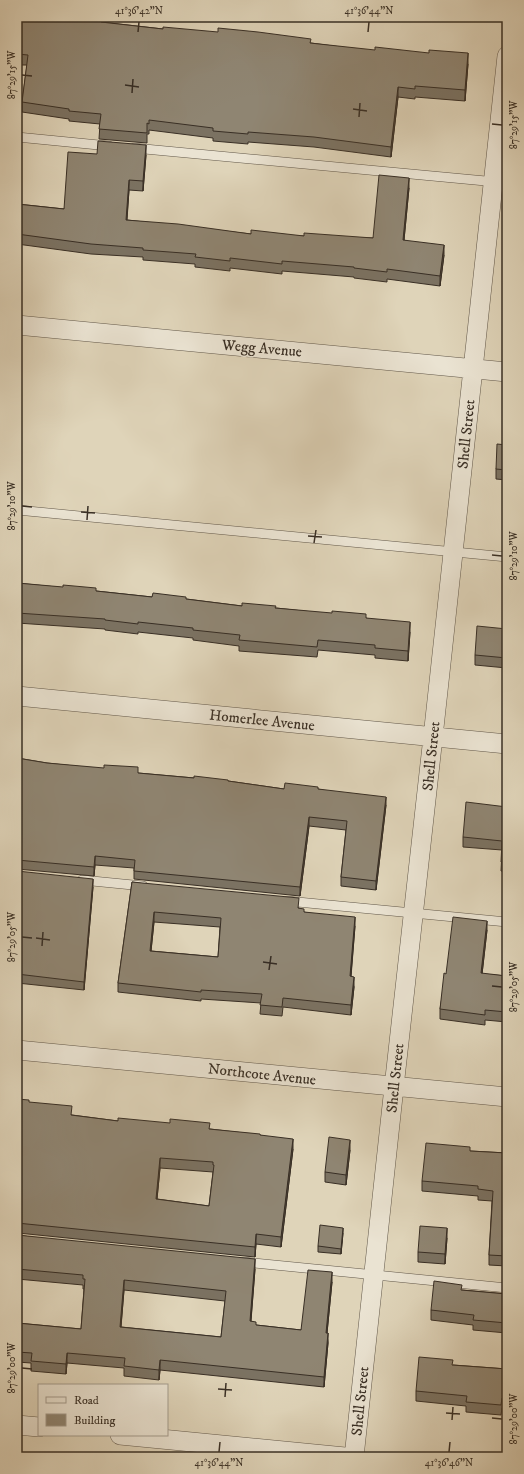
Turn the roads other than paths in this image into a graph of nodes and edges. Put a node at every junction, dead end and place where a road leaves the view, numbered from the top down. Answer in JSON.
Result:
{"nodes":[{"id":1,"x":507,"y":56,"type":"edge"},
{"id":2,"x":17,"y":137,"type":"edge"},
{"id":3,"x":500,"y":183,"type":"edge"},
{"id":4,"x":17,"y":325,"type":"edge"},
{"id":5,"x":473,"y":368,"type":"junction"},
{"id":6,"x":507,"y":372,"type":"edge"},
{"id":7,"x":17,"y":510,"type":"edge"},
{"id":8,"x":453,"y":552,"type":"junction"},
{"id":9,"x":507,"y":557,"type":"edge"},
{"id":10,"x":17,"y":696,"type":"edge"},
{"id":11,"x":433,"y":737,"type":"junction"},
{"id":12,"x":507,"y":744,"type":"edge"},
{"id":13,"x":72,"y":879,"type":"edge"},
{"id":14,"x":152,"y":887,"type":"edge"},
{"id":15,"x":278,"y":900,"type":"edge"},
{"id":16,"x":413,"y":913,"type":"junction"},
{"id":17,"x":507,"y":922,"type":"edge"},
{"id":18,"x":17,"y":1050,"type":"edge"},
{"id":19,"x":394,"y":1087,"type":"junction"},
{"id":20,"x":507,"y":1097,"type":"edge"},
{"id":21,"x":239,"y":1261,"type":"edge"},
{"id":22,"x":373,"y":1275,"type":"junction"},
{"id":23,"x":507,"y":1288,"type":"edge"},
{"id":24,"x":17,"y":1425,"type":"edge"},
{"id":25,"x":38,"y":1427,"type":"edge"},
{"id":26,"x":130,"y":1436,"type":"edge"},
{"id":27,"x":345,"y":1457,"type":"edge"},
{"id":28,"x":354,"y":1457,"type":"edge"}],
"edges":[{"from":1,"to":3,"type":"street","name":"Shell Street"},
{"from":2,"to":3,"type":"lane"},
{"from":3,"to":5,"type":"street","name":"Shell Street"},
{"from":4,"to":5,"type":"street","name":"Wegg Avenue"},
{"from":5,"to":6,"type":"street","name":"Wegg Avenue"},
{"from":5,"to":8,"type":"street","name":"Shell Street"},
{"from":7,"to":8,"type":"lane"},
{"from":8,"to":9,"type":"lane"},
{"from":8,"to":11,"type":"street","name":"Shell Street"},
{"from":10,"to":11,"type":"street","name":"Homerlee Avenue"},
{"from":11,"to":12,"type":"street","name":"Homerlee Avenue"},
{"from":11,"to":16,"type":"street","name":"Shell Street"},
{"from":13,"to":14,"type":"lane"},
{"from":15,"to":16,"type":"lane"},
{"from":16,"to":17,"type":"lane"},
{"from":16,"to":19,"type":"street","name":"Shell Street"},
{"from":18,"to":19,"type":"street","name":"Northcote Avenue"},
{"from":19,"to":20,"type":"street","name":"Northcote Avenue"},
{"from":19,"to":22,"type":"street","name":"Shell Street"},
{"from":21,"to":22,"type":"lane"},
{"from":22,"to":23,"type":"lane"},
{"from":22,"to":28,"type":"street","name":"Shell Street"},
{"from":24,"to":25,"type":"street"},
{"from":26,"to":27,"type":"street"}]}
